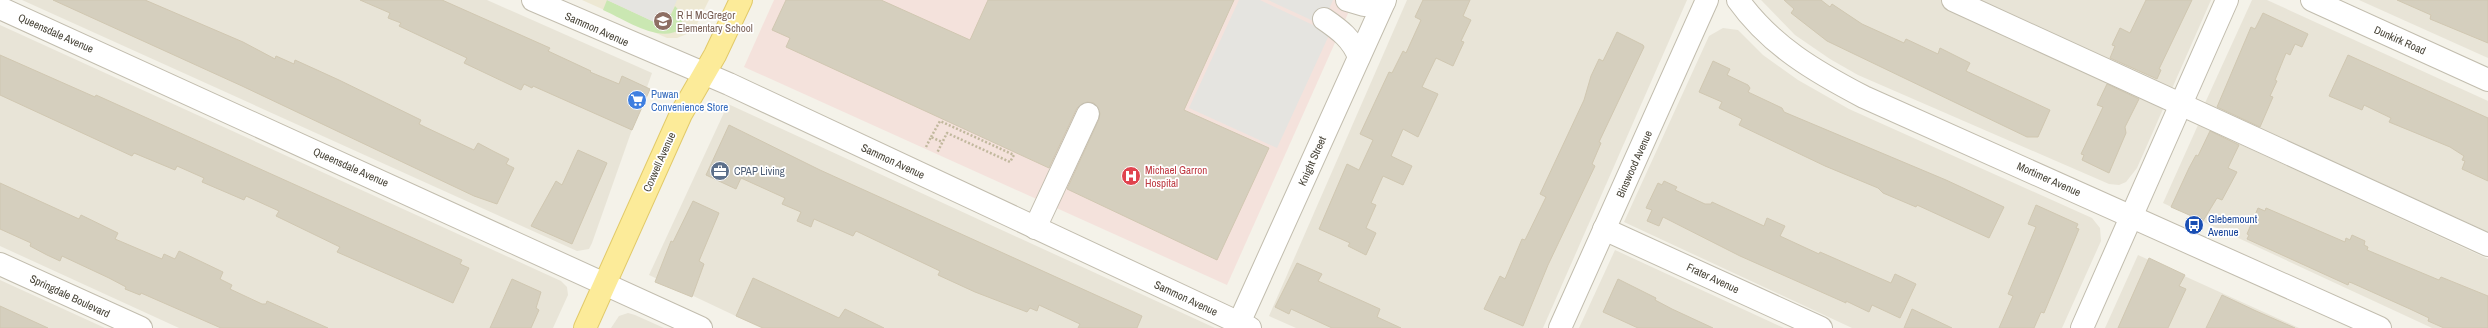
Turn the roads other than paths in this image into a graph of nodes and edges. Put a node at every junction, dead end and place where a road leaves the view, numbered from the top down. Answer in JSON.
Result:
{"nodes":[{"id":1,"x":533,"y":0,"type":"edge"},
{"id":2,"x":741,"y":0,"type":"edge"},
{"id":3,"x":1347,"y":0,"type":"edge"},
{"id":4,"x":1707,"y":0,"type":"edge"},
{"id":5,"x":1738,"y":0,"type":"edge"},
{"id":6,"x":1953,"y":0,"type":"edge"},
{"id":7,"x":2227,"y":0,"type":"edge"},
{"id":8,"x":2312,"y":0,"type":"edge"},
{"id":9,"x":1384,"y":1,"type":"edge"},
{"id":10,"x":0,"y":8,"type":"edge"},
{"id":11,"x":1324,"y":19,"type":"dead end"},
{"id":12,"x":1359,"y":57,"type":"junction"},
{"id":13,"x":704,"y":74,"type":"junction"},
{"id":14,"x":2488,"y":80,"type":"edge"},
{"id":15,"x":2181,"y":105,"type":"junction"},
{"id":16,"x":1088,"y":114,"type":"dead end"},
{"id":17,"x":2131,"y":215,"type":"junction"},
{"id":18,"x":1035,"y":228,"type":"junction"},
{"id":19,"x":1604,"y":229,"type":"junction"},
{"id":20,"x":2488,"y":245,"type":"edge"},
{"id":21,"x":0,"y":264,"type":"edge"},
{"id":22,"x":605,"y":283,"type":"junction"},
{"id":23,"x":1245,"y":325,"type":"edge"},
{"id":24,"x":141,"y":328,"type":"edge"},
{"id":25,"x":584,"y":328,"type":"edge"},
{"id":26,"x":701,"y":328,"type":"edge"},
{"id":27,"x":1560,"y":328,"type":"edge"},
{"id":28,"x":1821,"y":328,"type":"edge"},
{"id":29,"x":2082,"y":328,"type":"edge"},
{"id":30,"x":2380,"y":328,"type":"edge"}],
"edges":[{"from":1,"to":13,"type":"street","name":"Sammon Avenue"},
{"from":2,"to":13,"type":"main road","name":"Coxwell Avenue"},
{"from":3,"to":9,"type":"street"},
{"from":4,"to":19,"type":"street","name":"Binswood Avenue"},
{"from":5,"to":17,"type":"street","name":"Mortimer Avenue"},
{"from":6,"to":15,"type":"street"},
{"from":7,"to":15,"type":"street"},
{"from":8,"to":14,"type":"street","name":"Dunkirk Road"},
{"from":9,"to":12,"type":"street","name":"Knight Street"},
{"from":10,"to":22,"type":"street","name":"Queensdale Avenue"},
{"from":11,"to":12,"type":"street"},
{"from":12,"to":23,"type":"street","name":"Knight Street"},
{"from":13,"to":18,"type":"street","name":"Sammon Avenue"},
{"from":13,"to":22,"type":"main road","name":"Coxwell Avenue"},
{"from":15,"to":17,"type":"street"},
{"from":15,"to":20,"type":"street"},
{"from":16,"to":18,"type":"street"},
{"from":17,"to":29,"type":"street"},
{"from":17,"to":30,"type":"street","name":"Mortimer Avenue"},
{"from":18,"to":23,"type":"street","name":"Sammon Avenue"},
{"from":19,"to":27,"type":"street","name":"Binswood Avenue"},
{"from":19,"to":28,"type":"street","name":"Frater Avenue"},
{"from":21,"to":24,"type":"street","name":"Springdale Boulevard"},
{"from":22,"to":25,"type":"main road","name":"Coxwell Avenue"},
{"from":22,"to":26,"type":"street","name":"Queensdale Avenue"}]}
